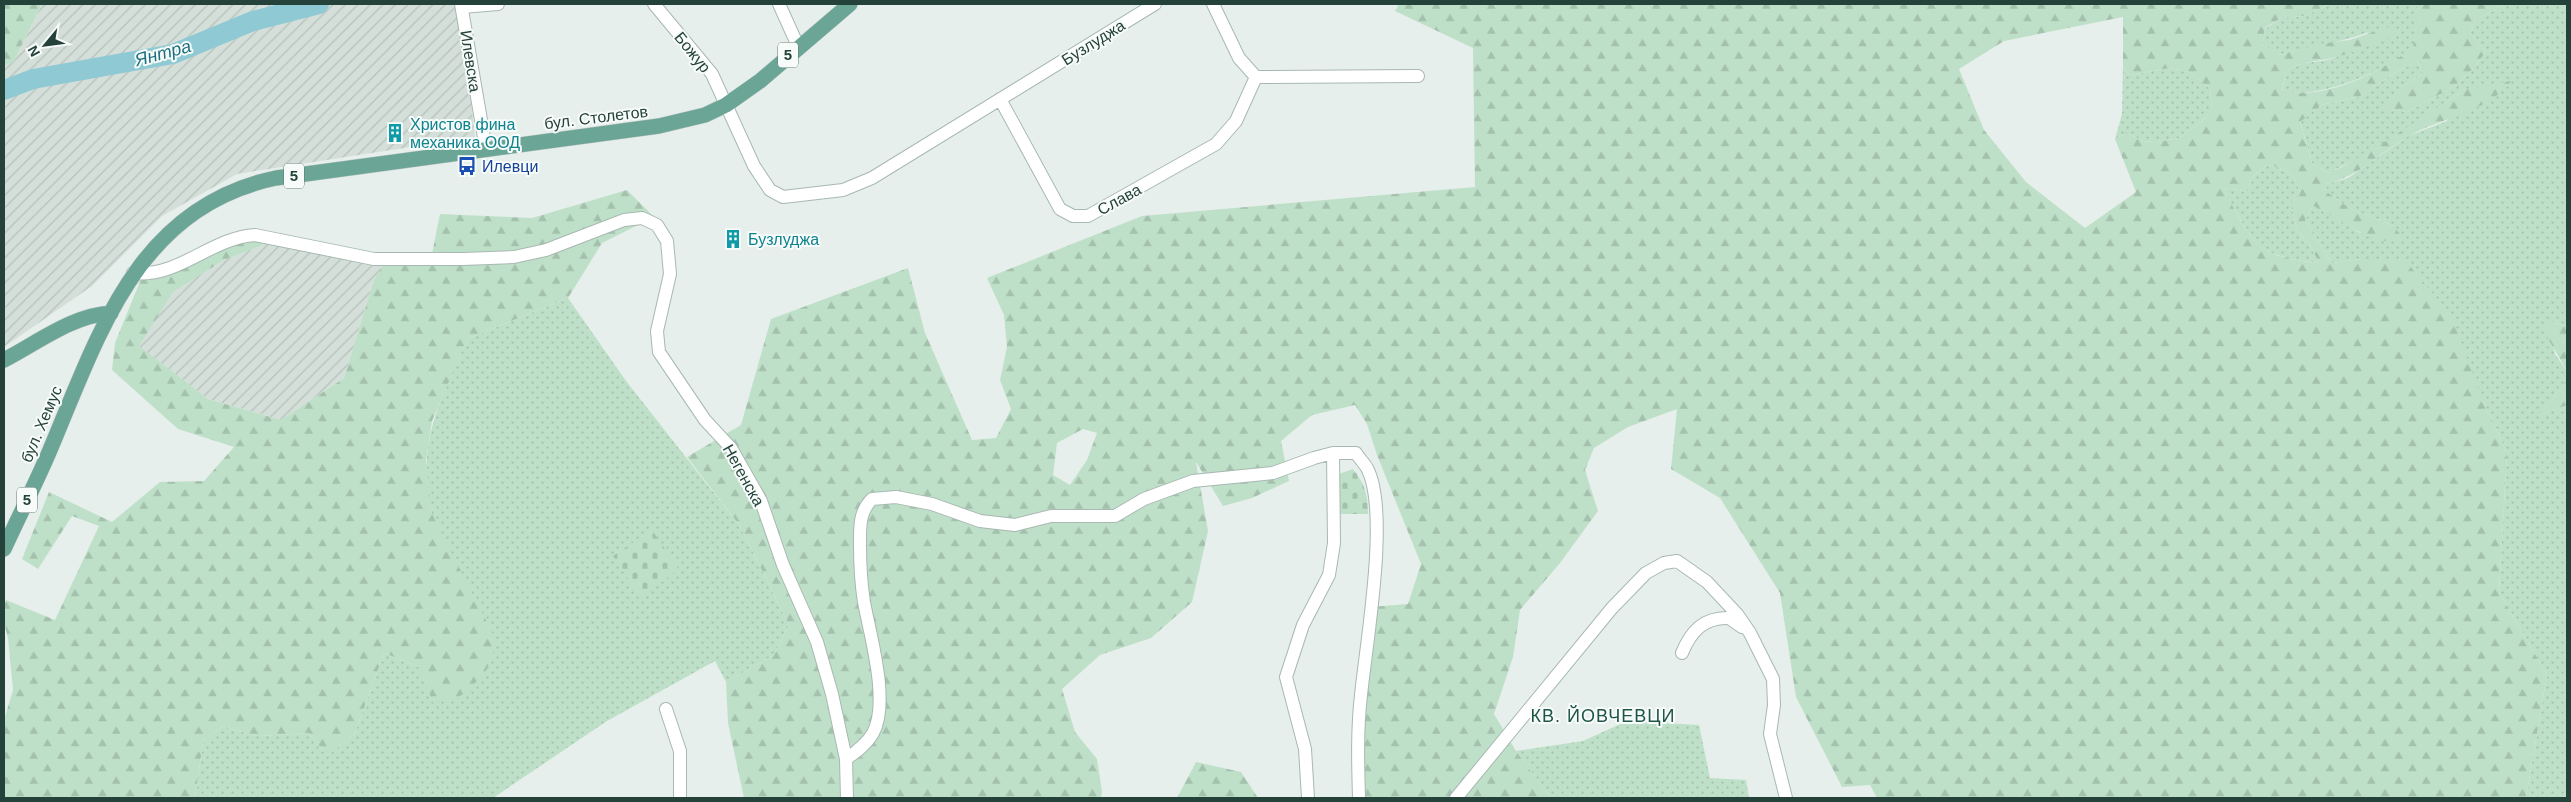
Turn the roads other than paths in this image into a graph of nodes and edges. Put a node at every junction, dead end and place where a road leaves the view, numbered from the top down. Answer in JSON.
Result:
{"nodes":[{"id":1,"x":498,"y":4,"type":"edge"},
{"id":2,"x":654,"y":4,"type":"edge"},
{"id":3,"x":779,"y":4,"type":"edge"},
{"id":4,"x":850,"y":4,"type":"edge"},
{"id":5,"x":1155,"y":4,"type":"edge"},
{"id":6,"x":1213,"y":4,"type":"edge"},
{"id":7,"x":462,"y":5,"type":"edge"},
{"id":8,"x":798,"y":46,"type":"junction"},
{"id":9,"x":1418,"y":76,"type":"dead end"},
{"id":10,"x":1256,"y":77,"type":"junction"},
{"id":11,"x":1000,"y":99,"type":"junction"},
{"id":12,"x":726,"y":105,"type":"junction"},
{"id":13,"x":486,"y":149,"type":"junction"},
{"id":14,"x":134,"y":274,"type":"junction"},
{"id":15,"x":110,"y":313,"type":"junction"},
{"id":16,"x":4,"y":360,"type":"edge"},
{"id":17,"x":1334,"y":453,"type":"junction"},
{"id":18,"x":4,"y":549,"type":"edge"},
{"id":19,"x":1750,"y":633,"type":"junction"},
{"id":20,"x":1682,"y":653,"type":"dead end"},
{"id":21,"x":666,"y":709,"type":"dead end"},
{"id":22,"x":846,"y":759,"type":"junction"},
{"id":23,"x":680,"y":798,"type":"edge"},
{"id":24,"x":847,"y":798,"type":"edge"},
{"id":25,"x":1308,"y":798,"type":"edge"},
{"id":26,"x":1359,"y":798,"type":"edge"},
{"id":27,"x":1456,"y":798,"type":"edge"},
{"id":28,"x":1786,"y":798,"type":"edge"}],
"edges":[{"from":1,"to":7,"type":"street"},
{"from":2,"to":12,"type":"street","name":"Божур"},
{"from":3,"to":8,"type":"street"},
{"from":4,"to":8,"type":"main road","name":"бул. Столетов","number":"5"},
{"from":5,"to":11,"type":"street","name":"Бузлуджа"},
{"from":6,"to":10,"type":"street"},
{"from":7,"to":13,"type":"street","name":"Илевска"},
{"from":8,"to":12,"type":"main road","name":"бул. Столетов","number":"5"},
{"from":9,"to":10,"type":"street"},
{"from":10,"to":11,"type":"street","name":"Слава"},
{"from":11,"to":12,"type":"street","name":"Бузлуджа"},
{"from":12,"to":13,"type":"main road","name":"бул. Столетов","number":"5"},
{"from":13,"to":14,"type":"main road","name":"бул. Столетов","number":"5"},
{"from":14,"to":15,"type":"main road","number":"5"},
{"from":14,"to":22,"type":"street","name":"Негенска"},
{"from":15,"to":16,"type":"main road"},
{"from":15,"to":18,"type":"main road","name":"бул. Хемус","number":"5"},
{"from":17,"to":22,"type":"street"},
{"from":17,"to":25,"type":"street"},
{"from":17,"to":26,"type":"street"},
{"from":19,"to":20,"type":"street"},
{"from":19,"to":27,"type":"street"},
{"from":19,"to":28,"type":"street"},
{"from":21,"to":23,"type":"street"},
{"from":22,"to":24,"type":"street","name":"Негенска"}]}
